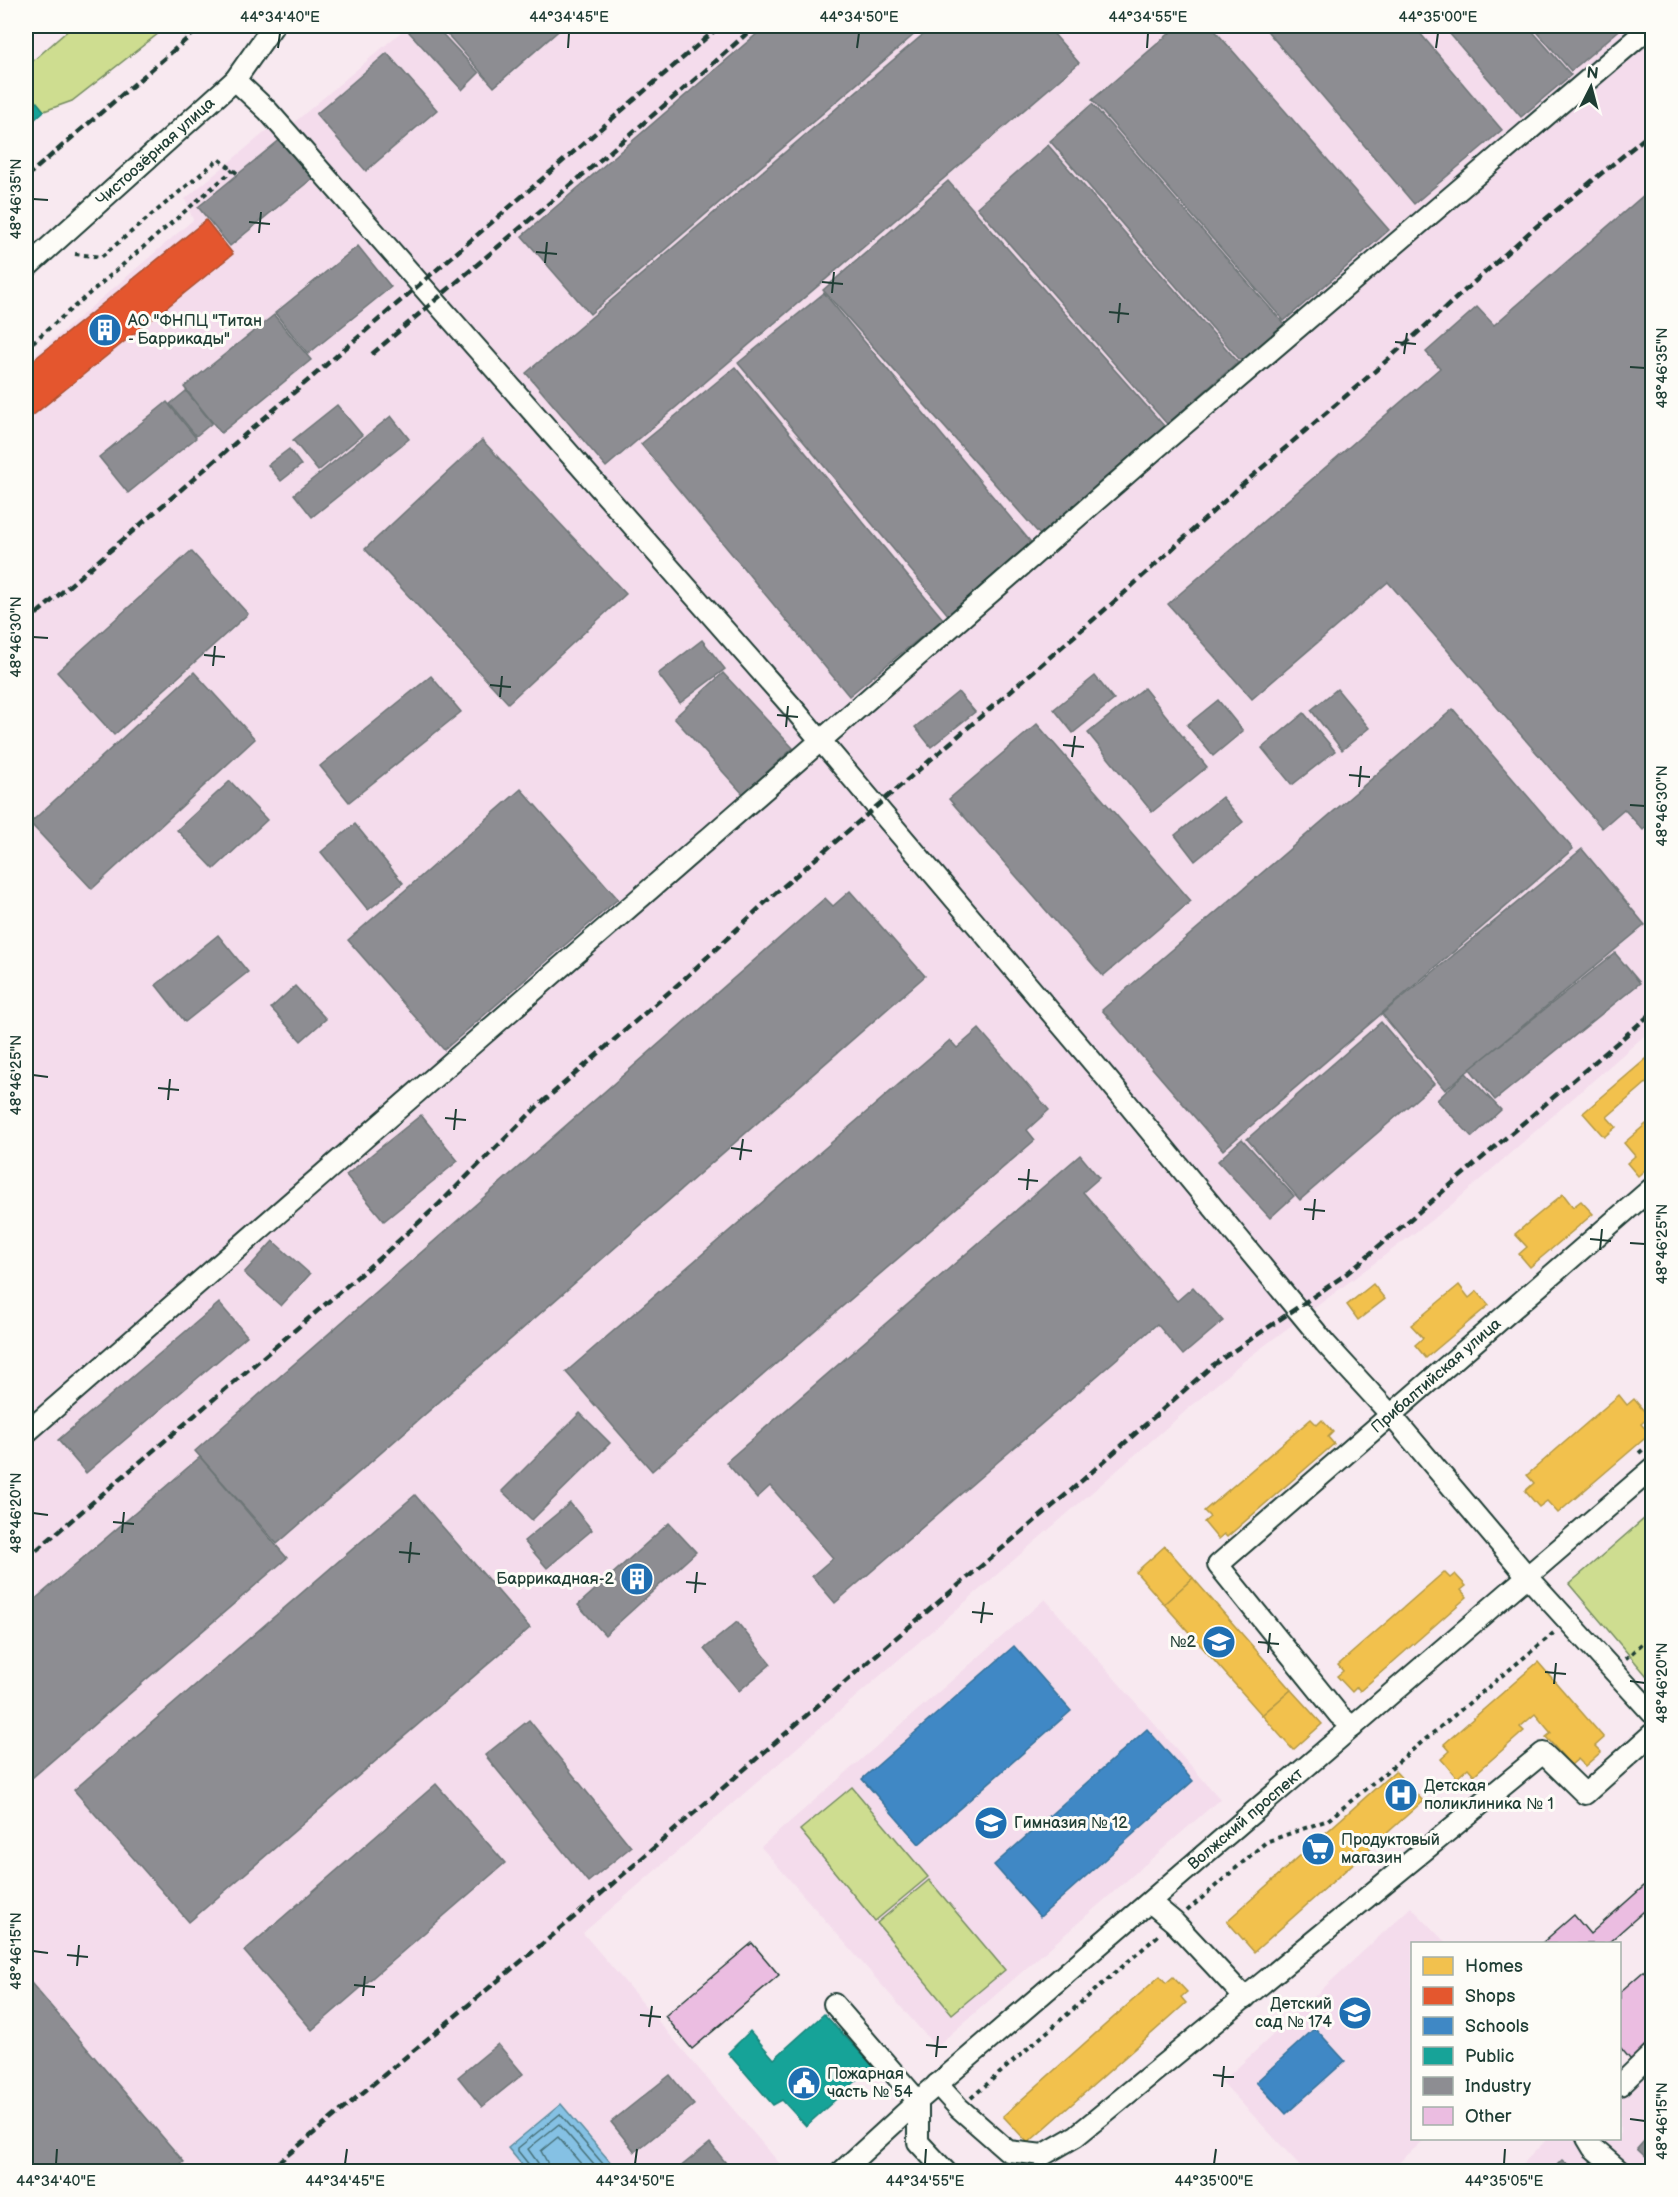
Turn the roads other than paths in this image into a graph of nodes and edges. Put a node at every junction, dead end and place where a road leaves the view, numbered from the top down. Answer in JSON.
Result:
{"nodes":[{"id":1,"x":273,"y":26,"type":"edge"},
{"id":2,"x":1650,"y":26,"type":"edge"},
{"id":3,"x":235,"y":80,"type":"junction"},
{"id":4,"x":26,"y":268,"type":"edge"},
{"id":5,"x":821,"y":741,"type":"junction"},
{"id":6,"x":1653,"y":1188,"type":"edge"},
{"id":7,"x":1390,"y":1415,"type":"junction"},
{"id":8,"x":26,"y":1433,"type":"edge"},
{"id":9,"x":1653,"y":1469,"type":"edge"},
{"id":10,"x":1528,"y":1577,"type":"junction"},
{"id":11,"x":1653,"y":1713,"type":"edge"},
{"id":12,"x":1353,"y":1727,"type":"junction"},
{"id":13,"x":1653,"y":1734,"type":"edge"},
{"id":14,"x":1150,"y":1902,"type":"junction"},
{"id":15,"x":1245,"y":1998,"type":"junction"},
{"id":16,"x":834,"y":2004,"type":"dead end"},
{"id":17,"x":1653,"y":2054,"type":"edge"},
{"id":18,"x":1621,"y":2084,"type":"edge"},
{"id":19,"x":937,"y":2085,"type":"junction"},
{"id":20,"x":918,"y":2100,"type":"junction"},
{"id":21,"x":1588,"y":2140,"type":"edge"},
{"id":22,"x":840,"y":2172,"type":"edge"},
{"id":23,"x":946,"y":2172,"type":"edge"},
{"id":24,"x":1621,"y":2172,"type":"edge"}],
"edges":[{"from":1,"to":3,"type":"street","name":"Чистоозёрная улица"},
{"from":2,"to":5,"type":"street"},
{"from":3,"to":4,"type":"street","name":"Чистоозёрная улица"},
{"from":3,"to":5,"type":"street"},
{"from":5,"to":7,"type":"street"},
{"from":5,"to":8,"type":"street"},
{"from":6,"to":7,"type":"street","name":"Прибалтийская улица"},
{"from":7,"to":10,"type":"street"},
{"from":7,"to":12,"type":"street","name":"Прибалтийская улица"},
{"from":9,"to":10,"type":"street","name":"Волжский проспект"},
{"from":10,"to":11,"type":"street"},
{"from":10,"to":12,"type":"street","name":"Волжский проспект"},
{"from":12,"to":14,"type":"street","name":"Волжский проспект"},
{"from":13,"to":15,"type":"street"},
{"from":14,"to":15,"type":"street"},
{"from":14,"to":19,"type":"street","name":"Волжский проспект"},
{"from":15,"to":19,"type":"street"},
{"from":16,"to":20,"type":"street"},
{"from":17,"to":18,"type":"street"},
{"from":19,"to":20,"type":"street","name":"Волжский проспект"},
{"from":20,"to":22,"type":"street","name":"Волжский проспект"},
{"from":20,"to":23,"type":"street"},
{"from":21,"to":24,"type":"street"}]}
